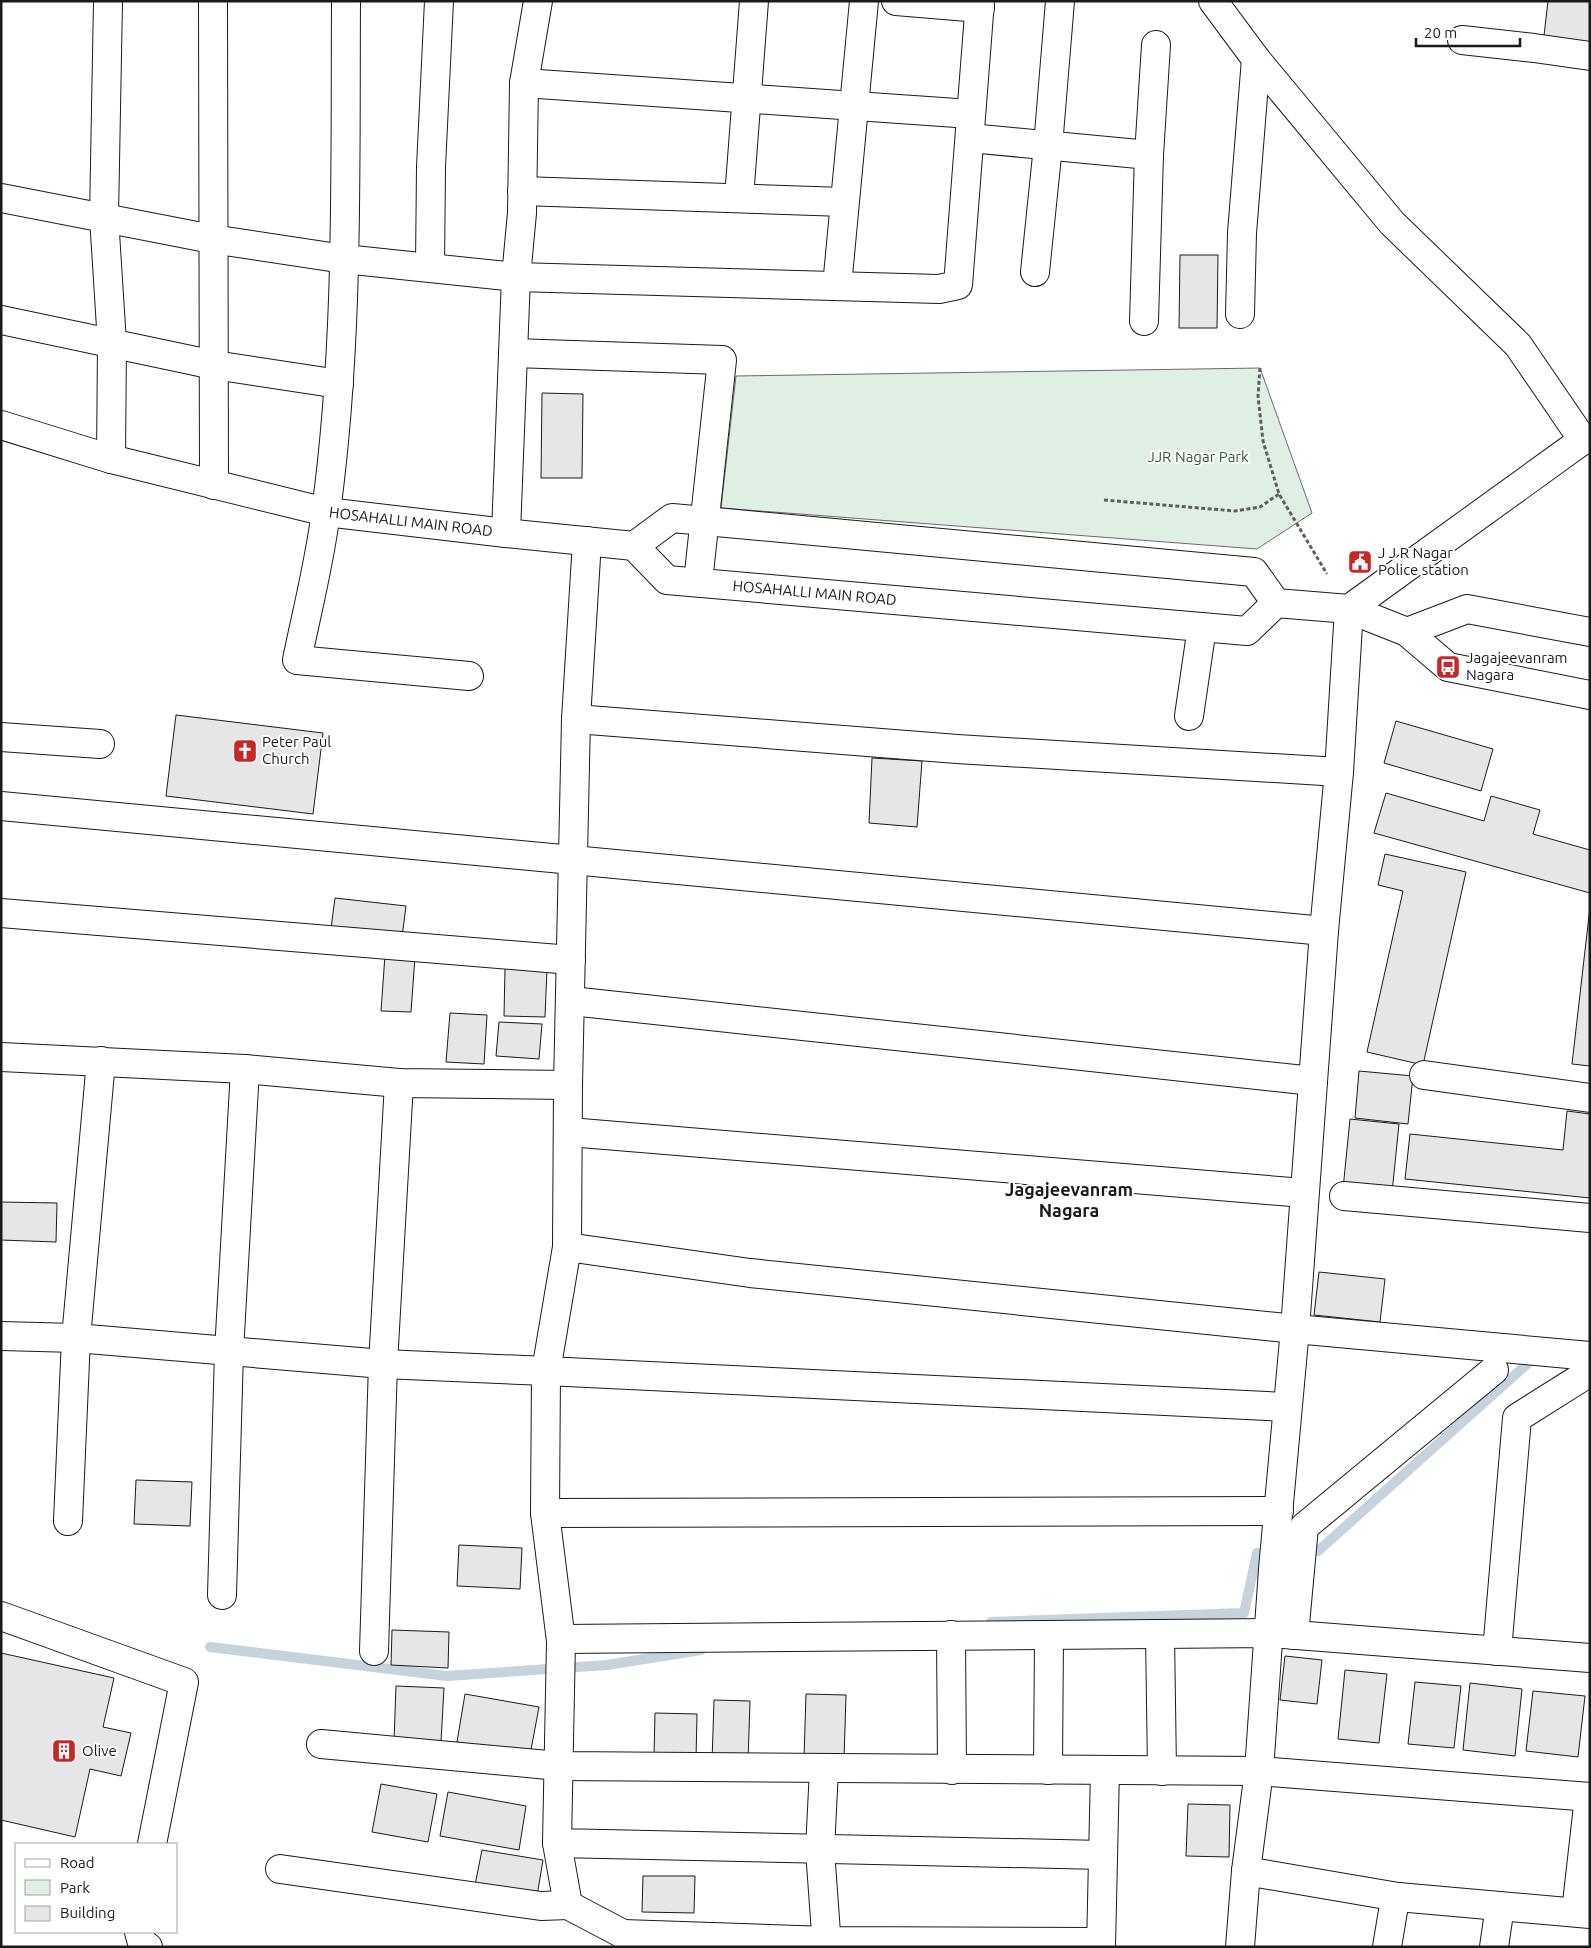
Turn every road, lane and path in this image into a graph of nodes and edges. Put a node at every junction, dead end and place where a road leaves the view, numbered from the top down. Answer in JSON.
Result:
{"nodes":[{"id":1,"x":108,"y":1,"type":"edge"},
{"id":2,"x":213,"y":1,"type":"edge"},
{"id":3,"x":346,"y":1,"type":"edge"},
{"id":4,"x":439,"y":1,"type":"edge"},
{"id":5,"x":538,"y":1,"type":"edge"},
{"id":6,"x":754,"y":1,"type":"edge"},
{"id":7,"x":864,"y":1,"type":"edge"},
{"id":8,"x":896,"y":1,"type":"edge"},
{"id":9,"x":1060,"y":1,"type":"edge"},
{"id":10,"x":1213,"y":1,"type":"edge"},
{"id":11,"x":980,"y":5,"type":"edge"},
{"id":12,"x":1462,"y":40,"type":"dead end"},
{"id":13,"x":1156,"y":45,"type":"dead end"},
{"id":14,"x":1590,"y":56,"type":"edge"},
{"id":15,"x":1256,"y":59,"type":"junction"},
{"id":16,"x":524,"y":83,"type":"junction"},
{"id":17,"x":746,"y":98,"type":"junction"},
{"id":18,"x":854,"y":106,"type":"junction"},
{"id":19,"x":971,"y":126,"type":"junction"},
{"id":20,"x":1048,"y":146,"type":"junction"},
{"id":21,"x":1149,"y":155,"type":"junction"},
{"id":22,"x":522,"y":191,"type":"junction"},
{"id":23,"x":1,"y":198,"type":"edge"},
{"id":24,"x":739,"y":198,"type":"junction"},
{"id":25,"x":844,"y":202,"type":"junction"},
{"id":26,"x":104,"y":218,"type":"junction"},
{"id":27,"x":212,"y":239,"type":"junction"},
{"id":28,"x":344,"y":259,"type":"junction"},
{"id":29,"x":430,"y":267,"type":"junction"},
{"id":30,"x":1035,"y":272,"type":"dead end"},
{"id":31,"x":516,"y":277,"type":"junction"},
{"id":32,"x":837,"y":286,"type":"junction"},
{"id":33,"x":1240,"y":314,"type":"dead end"},
{"id":34,"x":1,"y":320,"type":"edge"},
{"id":35,"x":1144,"y":321,"type":"dead end"},
{"id":36,"x":112,"y":343,"type":"junction"},
{"id":37,"x":513,"y":353,"type":"junction"},
{"id":38,"x":214,"y":365,"type":"junction"},
{"id":39,"x":1260,"y":368,"type":"dead end"},
{"id":40,"x":339,"y":384,"type":"junction"},
{"id":41,"x":1,"y":425,"type":"edge"},
{"id":42,"x":1587,"y":440,"type":"edge"},
{"id":43,"x":111,"y":459,"type":"junction"},
{"id":44,"x":214,"y":485,"type":"junction"},
{"id":45,"x":1279,"y":494,"type":"junction"},
{"id":46,"x":1104,"y":500,"type":"dead end"},
{"id":47,"x":326,"y":512,"type":"junction"},
{"id":48,"x":705,"y":521,"type":"junction"},
{"id":49,"x":506,"y":533,"type":"junction"},
{"id":50,"x":588,"y":541,"type":"junction"},
{"id":51,"x":634,"y":546,"type":"junction"},
{"id":52,"x":698,"y":582,"type":"junction"},
{"id":53,"x":1276,"y":603,"type":"junction"},
{"id":54,"x":1348,"y":609,"type":"junction"},
{"id":55,"x":1202,"y":627,"type":"junction"},
{"id":56,"x":1407,"y":632,"type":"junction"},
{"id":57,"x":1590,"y":632,"type":"edge"},
{"id":58,"x":469,"y":676,"type":"dead end"},
{"id":59,"x":1590,"y":695,"type":"edge"},
{"id":60,"x":1189,"y":716,"type":"dead end"},
{"id":61,"x":576,"y":719,"type":"junction"},
{"id":62,"x":1,"y":737,"type":"edge"},
{"id":63,"x":100,"y":744,"type":"dead end"},
{"id":64,"x":1339,"y":772,"type":"junction"},
{"id":65,"x":1,"y":806,"type":"edge"},
{"id":66,"x":573,"y":861,"type":"junction"},
{"id":67,"x":1,"y":913,"type":"edge"},
{"id":68,"x":1324,"y":931,"type":"junction"},
{"id":69,"x":571,"y":960,"type":"junction"},
{"id":70,"x":571,"y":1001,"type":"junction"},
{"id":71,"x":1,"y":1057,"type":"edge"},
{"id":72,"x":101,"y":1061,"type":"junction"},
{"id":73,"x":245,"y":1069,"type":"junction"},
{"id":74,"x":1424,"y":1076,"type":"dead end"},
{"id":75,"x":1313,"y":1081,"type":"junction"},
{"id":76,"x":399,"y":1084,"type":"junction"},
{"id":77,"x":568,"y":1085,"type":"junction"},
{"id":78,"x":1590,"y":1098,"type":"edge"},
{"id":79,"x":569,"y":1132,"type":"junction"},
{"id":80,"x":1304,"y":1193,"type":"junction"},
{"id":81,"x":1344,"y":1196,"type":"dead end"},
{"id":82,"x":1590,"y":1218,"type":"edge"},
{"id":83,"x":567,"y":1246,"type":"junction"},
{"id":84,"x":1295,"y":1329,"type":"junction"},
{"id":85,"x":1,"y":1336,"type":"edge"},
{"id":86,"x":76,"y":1338,"type":"junction"},
{"id":87,"x":229,"y":1352,"type":"junction"},
{"id":88,"x":1590,"y":1356,"type":"edge"},
{"id":89,"x":383,"y":1364,"type":"junction"},
{"id":90,"x":1494,"y":1370,"type":"dead end"},
{"id":91,"x":546,"y":1371,"type":"junction"},
{"id":92,"x":1590,"y":1372,"type":"edge"},
{"id":93,"x":1287,"y":1408,"type":"junction"},
{"id":94,"x":545,"y":1513,"type":"junction"},
{"id":95,"x":68,"y":1521,"type":"dead end"},
{"id":96,"x":1278,"y":1524,"type":"junction"},
{"id":97,"x":222,"y":1595,"type":"dead end"},
{"id":98,"x":1,"y":1616,"type":"edge"},
{"id":99,"x":1160,"y":1634,"type":"junction"},
{"id":100,"x":1281,"y":1634,"type":"junction"},
{"id":101,"x":1049,"y":1635,"type":"junction"},
{"id":102,"x":951,"y":1636,"type":"junction"},
{"id":103,"x":561,"y":1645,"type":"junction"},
{"id":104,"x":374,"y":1651,"type":"dead end"},
{"id":105,"x":1497,"y":1651,"type":"junction"},
{"id":106,"x":1590,"y":1658,"type":"edge"},
{"id":107,"x":321,"y":1744,"type":"dead end"},
{"id":108,"x":559,"y":1766,"type":"junction"},
{"id":109,"x":824,"y":1769,"type":"junction"},
{"id":110,"x":952,"y":1770,"type":"junction"},
{"id":111,"x":1048,"y":1770,"type":"junction"},
{"id":112,"x":1105,"y":1770,"type":"junction"},
{"id":113,"x":1162,"y":1771,"type":"junction"},
{"id":114,"x":1259,"y":1771,"type":"junction"},
{"id":115,"x":1590,"y":1797,"type":"edge"},
{"id":116,"x":152,"y":1843,"type":"edge"},
{"id":117,"x":557,"y":1843,"type":"junction"},
{"id":118,"x":820,"y":1850,"type":"junction"},
{"id":119,"x":1102,"y":1855,"type":"junction"},
{"id":120,"x":280,"y":1869,"type":"dead end"},
{"id":121,"x":1246,"y":1871,"type":"junction"},
{"id":122,"x":1398,"y":1897,"type":"junction"},
{"id":123,"x":568,"y":1904,"type":"junction"},
{"id":124,"x":1500,"y":1906,"type":"junction"},
{"id":125,"x":1583,"y":1913,"type":"edge"},
{"id":126,"x":139,"y":1933,"type":"edge"},
{"id":127,"x":632,"y":1940,"type":"edge"},
{"id":128,"x":826,"y":1944,"type":"edge"},
{"id":129,"x":1101,"y":1944,"type":"edge"},
{"id":130,"x":148,"y":1947,"type":"edge"},
{"id":131,"x":1240,"y":1947,"type":"edge"},
{"id":132,"x":1387,"y":1947,"type":"edge"},
{"id":133,"x":1494,"y":1947,"type":"edge"}],
"edges":[{"from":1,"to":26,"type":"street"},
{"from":2,"to":27,"type":"street"},
{"from":3,"to":28,"type":"street"},
{"from":4,"to":29,"type":"street"},
{"from":5,"to":16,"type":"street"},
{"from":6,"to":17,"type":"street"},
{"from":7,"to":18,"type":"street"},
{"from":8,"to":11,"type":"street"},
{"from":9,"to":20,"type":"street"},
{"from":10,"to":15,"type":"street"},
{"from":11,"to":19,"type":"street"},
{"from":12,"to":14,"type":"street"},
{"from":13,"to":21,"type":"street"},
{"from":15,"to":33,"type":"street"},
{"from":15,"to":42,"type":"street"},
{"from":16,"to":17,"type":"street"},
{"from":16,"to":22,"type":"street"},
{"from":17,"to":18,"type":"street"},
{"from":17,"to":24,"type":"street"},
{"from":18,"to":19,"type":"street"},
{"from":18,"to":25,"type":"street"},
{"from":19,"to":20,"type":"street"},
{"from":19,"to":32,"type":"street"},
{"from":20,"to":21,"type":"street"},
{"from":20,"to":30,"type":"street"},
{"from":21,"to":35,"type":"street"},
{"from":22,"to":24,"type":"street"},
{"from":22,"to":31,"type":"street"},
{"from":23,"to":26,"type":"street"},
{"from":24,"to":25,"type":"street"},
{"from":25,"to":32,"type":"street"},
{"from":26,"to":27,"type":"street"},
{"from":26,"to":36,"type":"street"},
{"from":27,"to":28,"type":"street"},
{"from":27,"to":38,"type":"street"},
{"from":28,"to":29,"type":"street"},
{"from":28,"to":40,"type":"street"},
{"from":29,"to":31,"type":"street"},
{"from":31,"to":32,"type":"street"},
{"from":31,"to":37,"type":"street"},
{"from":34,"to":36,"type":"street"},
{"from":36,"to":38,"type":"street"},
{"from":36,"to":43,"type":"street"},
{"from":37,"to":48,"type":"street"},
{"from":37,"to":49,"type":"street"},
{"from":38,"to":40,"type":"street"},
{"from":38,"to":44,"type":"street"},
{"from":39,"to":45,"type":"path"},
{"from":40,"to":47,"type":"street"},
{"from":41,"to":43,"type":"street","name":"HOSAHALLI MAIN ROAD"},
{"from":42,"to":54,"type":"street"},
{"from":43,"to":44,"type":"street","name":"HOSAHALLI MAIN ROAD"},
{"from":44,"to":47,"type":"street","name":"HOSAHALLI MAIN ROAD"},
{"from":45,"to":46,"type":"path"},
{"from":45,"to":54,"type":"path"},
{"from":47,"to":49,"type":"street","name":"HOSAHALLI MAIN ROAD"},
{"from":47,"to":58,"type":"street"},
{"from":48,"to":51,"type":"street"},
{"from":48,"to":52,"type":"street"},
{"from":48,"to":53,"type":"street"},
{"from":49,"to":50,"type":"street","name":"HOSAHALLI MAIN ROAD"},
{"from":50,"to":51,"type":"street","name":"HOSAHALLI MAIN ROAD"},
{"from":50,"to":61,"type":"street"},
{"from":51,"to":52,"type":"street","name":"HOSAHALLI MAIN ROAD"},
{"from":52,"to":55,"type":"street","name":"HOSAHALLI MAIN ROAD"},
{"from":53,"to":54,"type":"street"},
{"from":53,"to":55,"type":"street","name":"HOSAHALLI MAIN ROAD"},
{"from":54,"to":56,"type":"street"},
{"from":54,"to":64,"type":"street"},
{"from":55,"to":60,"type":"street"},
{"from":56,"to":57,"type":"street"},
{"from":56,"to":59,"type":"street"},
{"from":61,"to":64,"type":"street"},
{"from":61,"to":66,"type":"street"},
{"from":62,"to":63,"type":"street"},
{"from":64,"to":68,"type":"street"},
{"from":65,"to":66,"type":"street"},
{"from":66,"to":68,"type":"street"},
{"from":66,"to":69,"type":"street"},
{"from":67,"to":69,"type":"street"},
{"from":68,"to":75,"type":"street"},
{"from":69,"to":70,"type":"street"},
{"from":70,"to":75,"type":"street"},
{"from":70,"to":77,"type":"street"},
{"from":71,"to":72,"type":"street"},
{"from":72,"to":73,"type":"street"},
{"from":72,"to":86,"type":"street"},
{"from":73,"to":76,"type":"street"},
{"from":73,"to":87,"type":"street"},
{"from":74,"to":78,"type":"street"},
{"from":75,"to":80,"type":"street"},
{"from":76,"to":77,"type":"street"},
{"from":76,"to":89,"type":"street"},
{"from":77,"to":79,"type":"street"},
{"from":79,"to":80,"type":"street"},
{"from":79,"to":83,"type":"street"},
{"from":80,"to":84,"type":"street"},
{"from":81,"to":82,"type":"street"},
{"from":83,"to":84,"type":"street"},
{"from":83,"to":91,"type":"street"},
{"from":84,"to":88,"type":"street"},
{"from":84,"to":93,"type":"street"},
{"from":85,"to":86,"type":"street"},
{"from":86,"to":87,"type":"street"},
{"from":86,"to":95,"type":"street"},
{"from":87,"to":89,"type":"street"},
{"from":87,"to":97,"type":"street"},
{"from":89,"to":91,"type":"street"},
{"from":89,"to":104,"type":"street"},
{"from":90,"to":100,"type":"street"},
{"from":91,"to":93,"type":"street"},
{"from":91,"to":94,"type":"street"},
{"from":92,"to":105,"type":"street"},
{"from":93,"to":96,"type":"street"},
{"from":94,"to":96,"type":"street"},
{"from":94,"to":103,"type":"street"},
{"from":96,"to":100,"type":"street"},
{"from":98,"to":116,"type":"street"},
{"from":99,"to":100,"type":"street"},
{"from":99,"to":101,"type":"street"},
{"from":99,"to":113,"type":"street"},
{"from":100,"to":105,"type":"street"},
{"from":100,"to":114,"type":"street"},
{"from":101,"to":102,"type":"street"},
{"from":101,"to":111,"type":"street"},
{"from":102,"to":103,"type":"street"},
{"from":102,"to":110,"type":"street"},
{"from":103,"to":108,"type":"street"},
{"from":105,"to":106,"type":"street"},
{"from":107,"to":108,"type":"street"},
{"from":108,"to":109,"type":"street"},
{"from":108,"to":117,"type":"street"},
{"from":109,"to":110,"type":"street"},
{"from":109,"to":118,"type":"street"},
{"from":110,"to":111,"type":"street"},
{"from":111,"to":112,"type":"street"},
{"from":112,"to":113,"type":"street"},
{"from":112,"to":119,"type":"street"},
{"from":113,"to":114,"type":"street"},
{"from":114,"to":115,"type":"street"},
{"from":114,"to":121,"type":"street"},
{"from":115,"to":125,"type":"street"},
{"from":117,"to":118,"type":"street"},
{"from":117,"to":123,"type":"street"},
{"from":118,"to":119,"type":"street"},
{"from":118,"to":128,"type":"street"},
{"from":119,"to":129,"type":"street"},
{"from":120,"to":123,"type":"street"},
{"from":121,"to":122,"type":"street"},
{"from":121,"to":131,"type":"street"},
{"from":122,"to":124,"type":"street"},
{"from":122,"to":132,"type":"street"},
{"from":123,"to":127,"type":"street"},
{"from":124,"to":125,"type":"street"},
{"from":124,"to":133,"type":"street"},
{"from":126,"to":130,"type":"street"},
{"from":127,"to":128,"type":"street"},
{"from":128,"to":129,"type":"street"}]}
